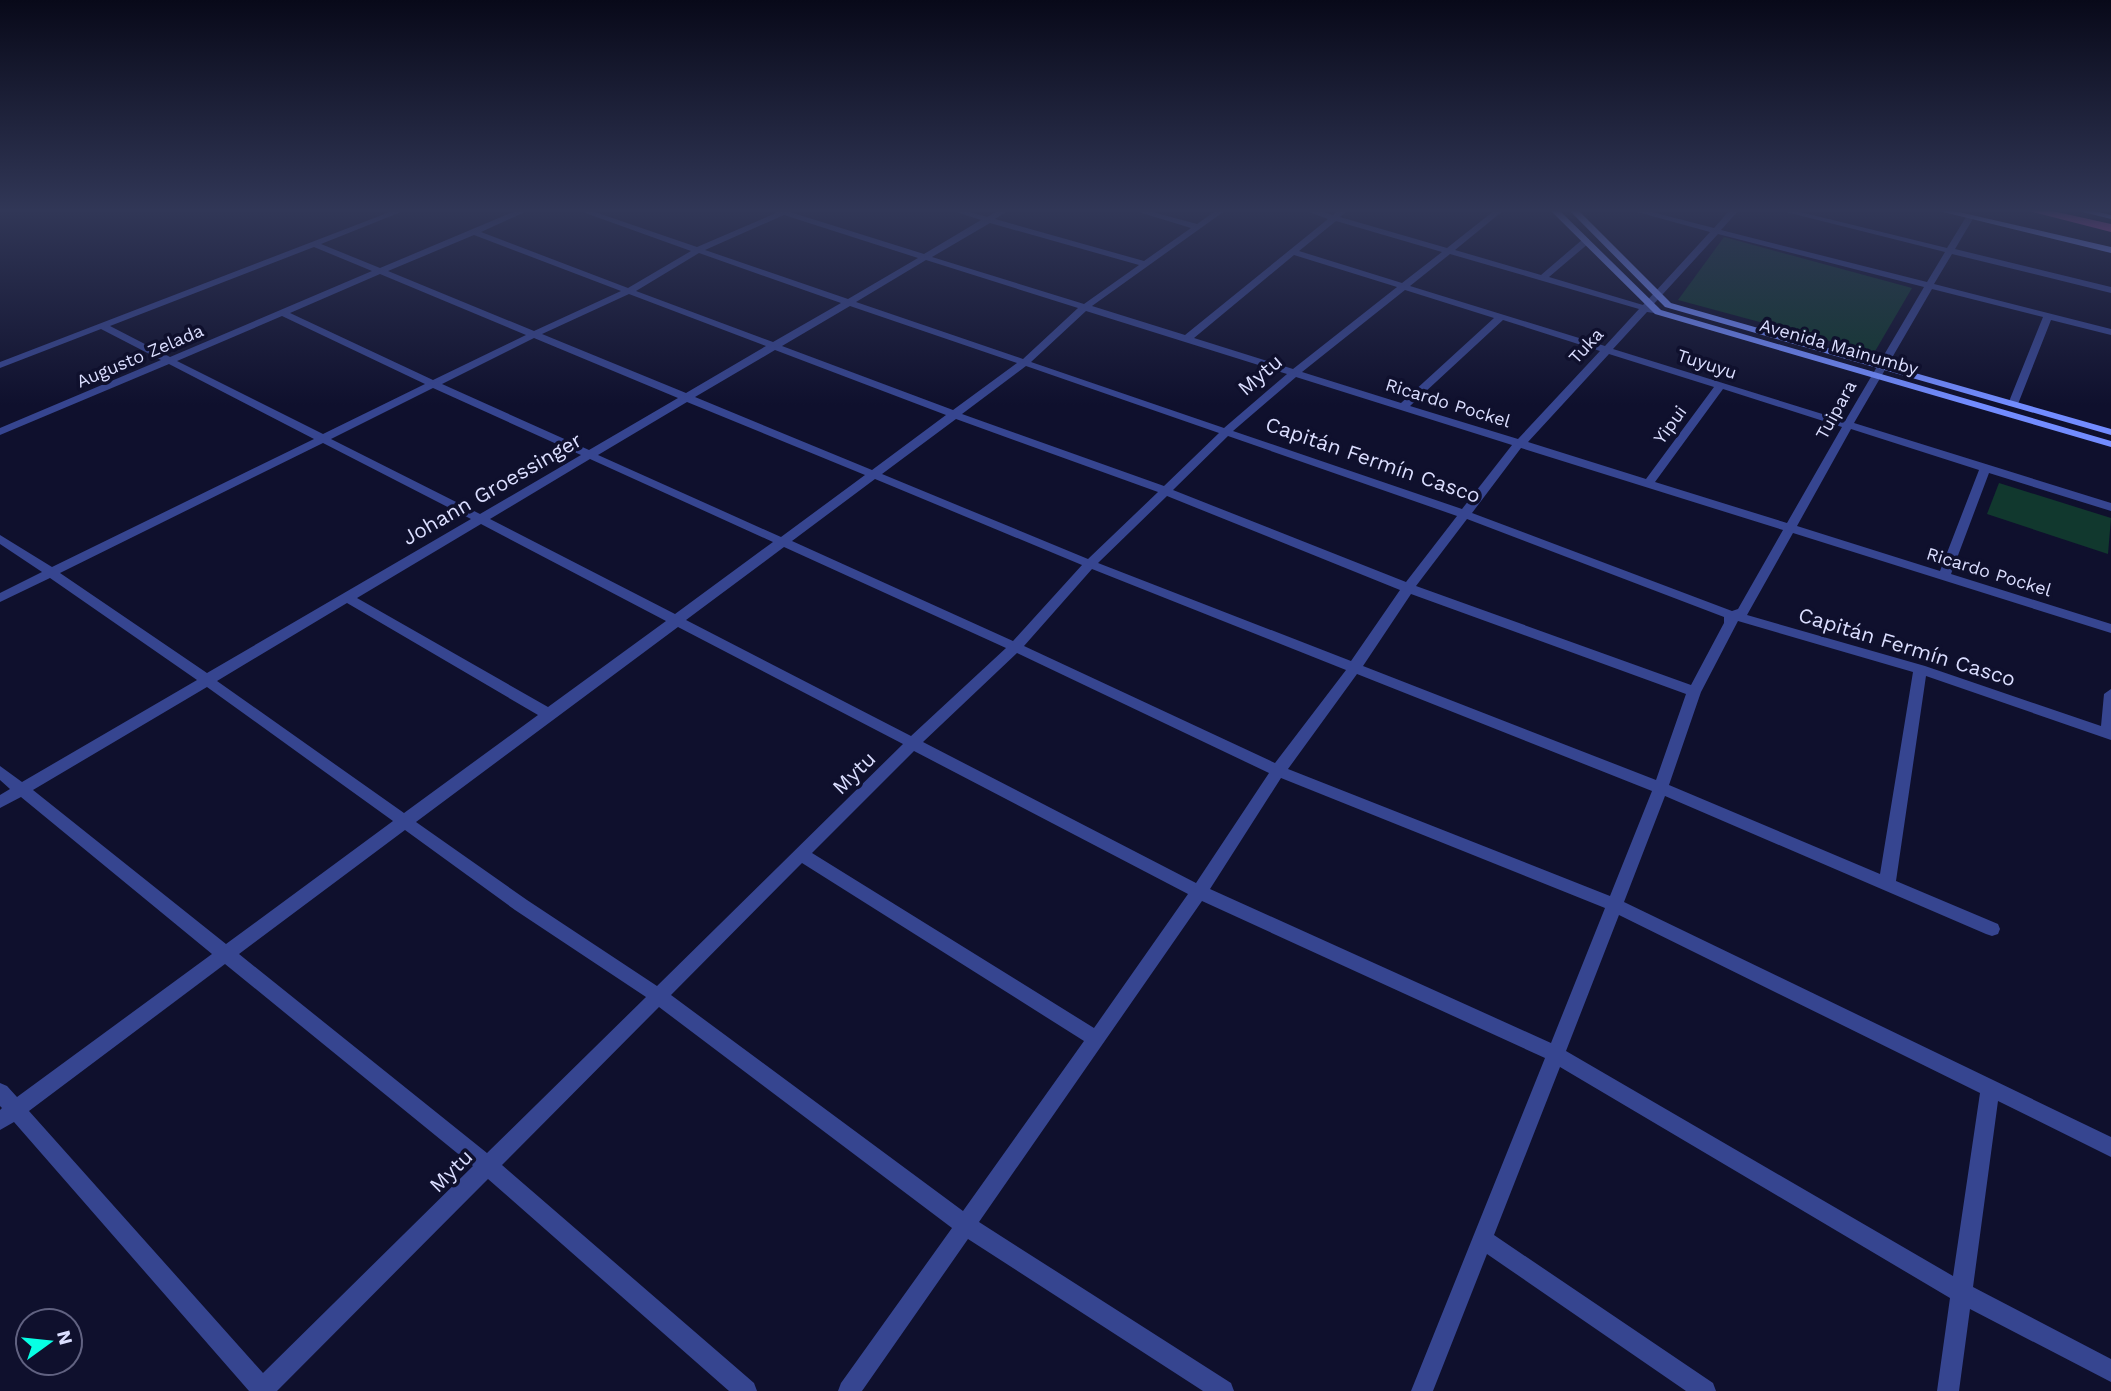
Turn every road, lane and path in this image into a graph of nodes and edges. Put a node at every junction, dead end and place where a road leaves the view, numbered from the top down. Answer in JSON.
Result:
{"nodes":[{"id":1,"x":234,"y":275,"type":"edge"},
{"id":2,"x":371,"y":275,"type":"edge"},
{"id":3,"x":390,"y":275,"type":"edge"},
{"id":4,"x":587,"y":275,"type":"edge"},
{"id":5,"x":656,"y":275,"type":"edge"},
{"id":6,"x":772,"y":275,"type":"edge"},
{"id":7,"x":893,"y":275,"type":"edge"},
{"id":8,"x":982,"y":275,"type":"edge"},
{"id":9,"x":1130,"y":275,"type":"edge"},
{"id":10,"x":1265,"y":275,"type":"edge"},
{"id":11,"x":1366,"y":275,"type":"edge"},
{"id":12,"x":1417,"y":275,"type":"edge"},
{"id":13,"x":1532,"y":275,"type":"edge"},
{"id":14,"x":1547,"y":275,"type":"edge"},
{"id":15,"x":1619,"y":275,"type":"edge"},
{"id":16,"x":1638,"y":275,"type":"edge"},
{"id":17,"x":1676,"y":275,"type":"edge"},
{"id":18,"x":1886,"y":275,"type":"edge"},
{"id":19,"x":1936,"y":275,"type":"edge"},
{"id":20,"x":2049,"y":275,"type":"edge"},
{"id":21,"x":1543,"y":278,"type":"junction"},
{"id":22,"x":1402,"y":286,"type":"junction"},
{"id":23,"x":1929,"y":286,"type":"junction"},
{"id":24,"x":2111,"y":290,"type":"edge"},
{"id":25,"x":629,"y":291,"type":"junction"},
{"id":26,"x":1658,"y":295,"type":"junction"},
{"id":27,"x":849,"y":301,"type":"junction"},
{"id":28,"x":1085,"y":307,"type":"junction"},
{"id":29,"x":1651,"y":308,"type":"junction"},
{"id":30,"x":282,"y":313,"type":"junction"},
{"id":31,"x":2048,"y":316,"type":"junction"},
{"id":32,"x":1501,"y":317,"type":"junction"},
{"id":33,"x":103,"y":326,"type":"junction"},
{"id":34,"x":2111,"y":332,"type":"edge"},
{"id":35,"x":535,"y":334,"type":"junction"},
{"id":36,"x":1187,"y":339,"type":"junction"},
{"id":37,"x":774,"y":345,"type":"junction"},
{"id":38,"x":1605,"y":350,"type":"junction"},
{"id":39,"x":171,"y":360,"type":"junction"},
{"id":40,"x":1024,"y":363,"type":"junction"},
{"id":41,"x":0,"y":365,"type":"edge"},
{"id":42,"x":1878,"y":371,"type":"junction"},
{"id":43,"x":1294,"y":373,"type":"junction"},
{"id":44,"x":435,"y":385,"type":"junction"},
{"id":45,"x":1720,"y":386,"type":"junction"},
{"id":46,"x":688,"y":396,"type":"junction"},
{"id":47,"x":2013,"y":404,"type":"junction"},
{"id":48,"x":1402,"y":407,"type":"junction"},
{"id":49,"x":953,"y":414,"type":"junction"},
{"id":50,"x":1847,"y":427,"type":"junction"},
{"id":51,"x":1227,"y":431,"type":"junction"},
{"id":52,"x":0,"y":432,"type":"edge"},
{"id":53,"x":2111,"y":432,"type":"edge"},
{"id":54,"x":324,"y":440,"type":"junction"},
{"id":55,"x":1519,"y":444,"type":"junction"},
{"id":56,"x":2111,"y":444,"type":"edge"},
{"id":57,"x":588,"y":455,"type":"junction"},
{"id":58,"x":1985,"y":469,"type":"junction"},
{"id":59,"x":875,"y":474,"type":"junction"},
{"id":60,"x":1648,"y":484,"type":"junction"},
{"id":61,"x":1166,"y":491,"type":"junction"},
{"id":62,"x":2111,"y":507,"type":"edge"},
{"id":63,"x":1464,"y":514,"type":"junction"},
{"id":64,"x":478,"y":519,"type":"junction"},
{"id":65,"x":1790,"y":528,"type":"junction"},
{"id":66,"x":0,"y":539,"type":"edge"},
{"id":67,"x":782,"y":542,"type":"junction"},
{"id":68,"x":1090,"y":564,"type":"junction"},
{"id":69,"x":50,"y":574,"type":"junction"},
{"id":70,"x":1944,"y":576,"type":"junction"},
{"id":71,"x":1408,"y":588,"type":"junction"},
{"id":72,"x":346,"y":597,"type":"junction"},
{"id":73,"x":0,"y":598,"type":"edge"},
{"id":74,"x":1731,"y":615,"type":"junction"},
{"id":75,"x":677,"y":620,"type":"junction"},
{"id":76,"x":2111,"y":629,"type":"edge"},
{"id":77,"x":1015,"y":647,"type":"junction"},
{"id":78,"x":1354,"y":668,"type":"junction"},
{"id":79,"x":1920,"y":669,"type":"junction"},
{"id":80,"x":205,"y":680,"type":"junction"},
{"id":81,"x":1694,"y":692,"type":"junction"},
{"id":82,"x":2111,"y":694,"type":"edge"},
{"id":83,"x":548,"y":714,"type":"junction"},
{"id":84,"x":2109,"y":735,"type":"edge"},
{"id":85,"x":914,"y":743,"type":"junction"},
{"id":86,"x":1278,"y":771,"type":"junction"},
{"id":87,"x":0,"y":772,"type":"edge"},
{"id":88,"x":1661,"y":789,"type":"junction"},
{"id":89,"x":21,"y":790,"type":"junction"},
{"id":90,"x":0,"y":802,"type":"edge"},
{"id":91,"x":402,"y":823,"type":"junction"},
{"id":92,"x":802,"y":855,"type":"junction"},
{"id":93,"x":1887,"y":884,"type":"junction"},
{"id":94,"x":1199,"y":892,"type":"junction"},
{"id":95,"x":1614,"y":904,"type":"junction"},
{"id":96,"x":1992,"y":929,"type":"dead end"},
{"id":97,"x":225,"y":952,"type":"junction"},
{"id":98,"x":660,"y":997,"type":"junction"},
{"id":99,"x":1096,"y":1039,"type":"junction"},
{"id":100,"x":1555,"y":1054,"type":"junction"},
{"id":101,"x":1990,"y":1089,"type":"junction"},
{"id":102,"x":0,"y":1091,"type":"edge"},
{"id":103,"x":17,"y":1109,"type":"junction"},
{"id":104,"x":0,"y":1121,"type":"edge"},
{"id":105,"x":2111,"y":1147,"type":"edge"},
{"id":106,"x":487,"y":1165,"type":"junction"},
{"id":107,"x":965,"y":1225,"type":"junction"},
{"id":108,"x":1482,"y":1240,"type":"junction"},
{"id":109,"x":1960,"y":1292,"type":"junction"},
{"id":110,"x":2111,"y":1371,"type":"edge"},
{"id":111,"x":263,"y":1391,"type":"edge"},
{"id":112,"x":746,"y":1391,"type":"edge"},
{"id":113,"x":849,"y":1391,"type":"edge"},
{"id":114,"x":1223,"y":1391,"type":"edge"},
{"id":115,"x":1422,"y":1391,"type":"edge"},
{"id":116,"x":1705,"y":1391,"type":"edge"},
{"id":117,"x":1948,"y":1391,"type":"edge"}],
"edges":[{"from":1,"to":33,"type":"street"},
{"from":2,"to":30,"type":"street","name":"Augusto Zelada"},
{"from":3,"to":35,"type":"street"},
{"from":4,"to":25,"type":"street"},
{"from":5,"to":25,"type":"street"},
{"from":6,"to":27,"type":"street","name":"Capitán Fermín Casco"},
{"from":7,"to":27,"type":"street","name":"Johann Groessinger"},
{"from":8,"to":28,"type":"street","name":"Ricardo Pockel"},
{"from":9,"to":28,"type":"street"},
{"from":10,"to":36,"type":"street"},
{"from":11,"to":22,"type":"street","name":"Tuyuyu"},
{"from":12,"to":22,"type":"street","name":"Mytu"},
{"from":13,"to":21,"type":"street"},
{"from":14,"to":21,"type":"street"},
{"from":15,"to":29,"type":"street","name":"Avenida Mainumby"},
{"from":16,"to":26,"type":"street","name":"Avenida Mainumby"},
{"from":17,"to":26,"type":"street","name":"Tuka"},
{"from":18,"to":23,"type":"street"},
{"from":19,"to":23,"type":"street","name":"Tuipara"},
{"from":20,"to":24,"type":"street"},
{"from":21,"to":29,"type":"street"},
{"from":22,"to":32,"type":"street","name":"Tuyuyu"},
{"from":22,"to":43,"type":"street","name":"Mytu"},
{"from":23,"to":31,"type":"street"},
{"from":23,"to":42,"type":"street","name":"Tuipara"},
{"from":25,"to":35,"type":"street"},
{"from":25,"to":37,"type":"street"},
{"from":26,"to":29,"type":"street","name":"Tuka"},
{"from":26,"to":42,"type":"street","name":"Avenida Mainumby"},
{"from":27,"to":37,"type":"street","name":"Johann Groessinger"},
{"from":27,"to":40,"type":"street","name":"Capitán Fermín Casco"},
{"from":28,"to":36,"type":"street","name":"Ricardo Pockel"},
{"from":28,"to":40,"type":"street"},
{"from":29,"to":38,"type":"street","name":"Tuka"},
{"from":29,"to":42,"type":"street","name":"Avenida Mainumby"},
{"from":30,"to":39,"type":"street","name":"Augusto Zelada"},
{"from":30,"to":44,"type":"street"},
{"from":31,"to":34,"type":"street"},
{"from":31,"to":47,"type":"street"},
{"from":32,"to":38,"type":"street","name":"Tuyuyu"},
{"from":32,"to":48,"type":"street"},
{"from":33,"to":39,"type":"street"},
{"from":33,"to":41,"type":"street"},
{"from":35,"to":44,"type":"street"},
{"from":35,"to":46,"type":"street"},
{"from":36,"to":43,"type":"street","name":"Ricardo Pockel"},
{"from":37,"to":46,"type":"street","name":"Johann Groessinger"},
{"from":37,"to":49,"type":"street"},
{"from":38,"to":45,"type":"street","name":"Tuyuyu"},
{"from":38,"to":55,"type":"street","name":"Tuka"},
{"from":39,"to":52,"type":"street","name":"Augusto Zelada"},
{"from":39,"to":54,"type":"street"},
{"from":40,"to":49,"type":"street"},
{"from":40,"to":51,"type":"street","name":"Capitán Fermín Casco"},
{"from":42,"to":47,"type":"street","name":"Avenida Mainumby"},
{"from":42,"to":50,"type":"street","name":"Tuipara"},
{"from":42,"to":56,"type":"street","name":"Avenida Mainumby"},
{"from":43,"to":48,"type":"street","name":"Ricardo Pockel"},
{"from":43,"to":51,"type":"street","name":"Mytu"},
{"from":44,"to":54,"type":"street"},
{"from":44,"to":57,"type":"street"},
{"from":45,"to":50,"type":"street","name":"Tuyuyu"},
{"from":45,"to":60,"type":"street","name":"Yipui"},
{"from":46,"to":57,"type":"street","name":"Johann Groessinger"},
{"from":46,"to":59,"type":"street"},
{"from":47,"to":53,"type":"street","name":"Avenida Mainumby"},
{"from":48,"to":55,"type":"street","name":"Ricardo Pockel"},
{"from":49,"to":59,"type":"street"},
{"from":49,"to":61,"type":"street"},
{"from":50,"to":58,"type":"street","name":"Tuyuyu"},
{"from":50,"to":65,"type":"street","name":"Tuipara"},
{"from":51,"to":61,"type":"street","name":"Mytu"},
{"from":51,"to":63,"type":"street","name":"Capitán Fermín Casco"},
{"from":54,"to":64,"type":"street"},
{"from":54,"to":69,"type":"street"},
{"from":55,"to":60,"type":"street","name":"Ricardo Pockel"},
{"from":55,"to":63,"type":"street","name":"Tuka"},
{"from":57,"to":64,"type":"street","name":"Johann Groessinger"},
{"from":57,"to":67,"type":"street"},
{"from":58,"to":62,"type":"street","name":"Tuyuyu"},
{"from":58,"to":70,"type":"street"},
{"from":59,"to":67,"type":"street"},
{"from":59,"to":68,"type":"street"},
{"from":60,"to":65,"type":"street","name":"Ricardo Pockel"},
{"from":61,"to":68,"type":"street","name":"Mytu"},
{"from":61,"to":71,"type":"street"},
{"from":63,"to":71,"type":"street","name":"Tuka"},
{"from":63,"to":74,"type":"street","name":"Capitán Fermín Casco"},
{"from":64,"to":72,"type":"street","name":"Johann Groessinger"},
{"from":64,"to":75,"type":"street"},
{"from":65,"to":70,"type":"street","name":"Ricardo Pockel"},
{"from":65,"to":74,"type":"street","name":"Tuipara"},
{"from":66,"to":69,"type":"street"},
{"from":67,"to":75,"type":"street"},
{"from":67,"to":77,"type":"street"},
{"from":68,"to":77,"type":"street","name":"Mytu"},
{"from":68,"to":78,"type":"street"},
{"from":69,"to":73,"type":"street"},
{"from":69,"to":80,"type":"street"},
{"from":70,"to":76,"type":"street","name":"Ricardo Pockel"},
{"from":71,"to":78,"type":"street","name":"Tuka"},
{"from":71,"to":81,"type":"street"},
{"from":72,"to":80,"type":"street","name":"Johann Groessinger"},
{"from":72,"to":83,"type":"street"},
{"from":74,"to":79,"type":"street","name":"Capitán Fermín Casco"},
{"from":74,"to":81,"type":"street"},
{"from":75,"to":83,"type":"street"},
{"from":75,"to":85,"type":"street"},
{"from":77,"to":85,"type":"street","name":"Mytu"},
{"from":77,"to":86,"type":"street"},
{"from":78,"to":86,"type":"street","name":"Tuka"},
{"from":78,"to":88,"type":"street"},
{"from":79,"to":84,"type":"street","name":"Capitán Fermín Casco"},
{"from":79,"to":93,"type":"street"},
{"from":80,"to":89,"type":"street","name":"Johann Groessinger"},
{"from":80,"to":91,"type":"street"},
{"from":81,"to":88,"type":"street"},
{"from":82,"to":84,"type":"street"},
{"from":83,"to":91,"type":"street"},
{"from":85,"to":92,"type":"street","name":"Mytu"},
{"from":85,"to":94,"type":"street"},
{"from":86,"to":94,"type":"street","name":"Tuka"},
{"from":86,"to":95,"type":"street"},
{"from":87,"to":89,"type":"street"},
{"from":88,"to":93,"type":"street"},
{"from":88,"to":95,"type":"street"},
{"from":89,"to":90,"type":"street","name":"Johann Groessinger"},
{"from":89,"to":97,"type":"street"},
{"from":91,"to":97,"type":"street"},
{"from":91,"to":98,"type":"street"},
{"from":92,"to":98,"type":"street","name":"Mytu"},
{"from":92,"to":99,"type":"street"},
{"from":93,"to":96,"type":"street"},
{"from":94,"to":99,"type":"street","name":"Tuka"},
{"from":94,"to":100,"type":"street"},
{"from":95,"to":100,"type":"street"},
{"from":95,"to":101,"type":"street"},
{"from":97,"to":103,"type":"street"},
{"from":97,"to":106,"type":"street"},
{"from":98,"to":106,"type":"street","name":"Mytu"},
{"from":98,"to":107,"type":"street"},
{"from":99,"to":107,"type":"street","name":"Tuka"},
{"from":100,"to":108,"type":"street"},
{"from":100,"to":109,"type":"street"},
{"from":101,"to":105,"type":"street"},
{"from":101,"to":109,"type":"street"},
{"from":102,"to":103,"type":"street"},
{"from":103,"to":104,"type":"street"},
{"from":103,"to":111,"type":"street"},
{"from":106,"to":111,"type":"street","name":"Mytu"},
{"from":106,"to":112,"type":"street"},
{"from":107,"to":113,"type":"street","name":"Tuka"},
{"from":107,"to":114,"type":"street"},
{"from":108,"to":115,"type":"street"},
{"from":108,"to":116,"type":"street"},
{"from":109,"to":110,"type":"street"},
{"from":109,"to":117,"type":"street"}]}
